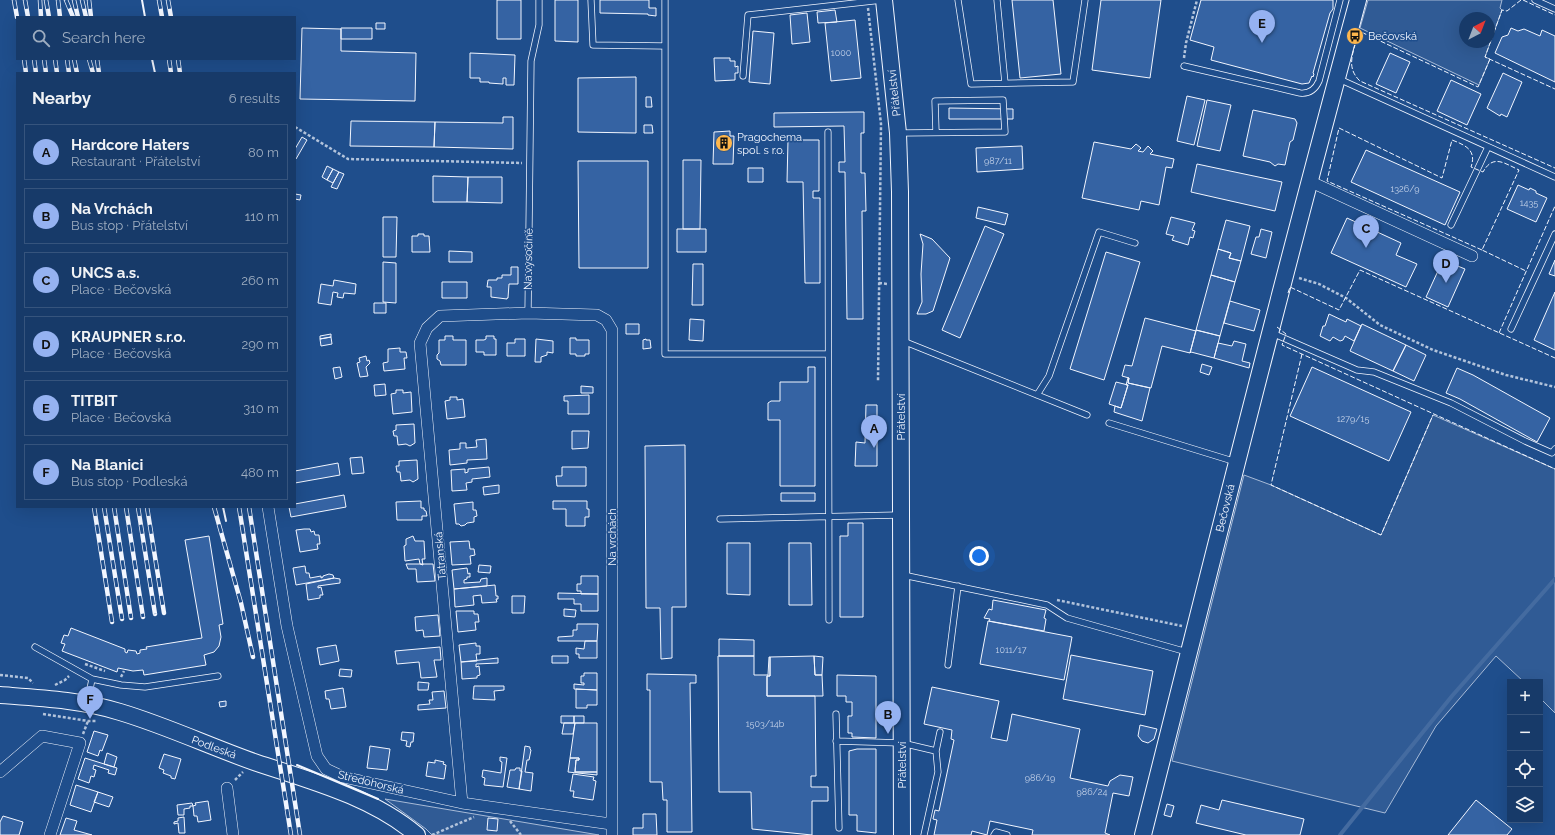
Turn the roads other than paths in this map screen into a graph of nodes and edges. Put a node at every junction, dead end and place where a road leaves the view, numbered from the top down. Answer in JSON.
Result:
{"nodes":[{"id":1,"x":539,"y":0,"type":"edge"},
{"id":2,"x":591,"y":0,"type":"edge"},
{"id":3,"x":665,"y":0,"type":"edge"},
{"id":4,"x":884,"y":0,"type":"edge"},
{"id":5,"x":958,"y":0,"type":"edge"},
{"id":6,"x":997,"y":0,"type":"edge"},
{"id":7,"x":1085,"y":0,"type":"edge"},
{"id":8,"x":1340,"y":0,"type":"edge"},
{"id":9,"x":1358,"y":0,"type":"edge"},
{"id":10,"x":1536,"y":0,"type":"edge"},
{"id":11,"x":1555,"y":9,"type":"edge"},
{"id":12,"x":665,"y":46,"type":"junction"},
{"id":13,"x":1184,"y":66,"type":"road end"},
{"id":14,"x":743,"y":76,"type":"dead end"},
{"id":15,"x":1337,"y":78,"type":"junction"},
{"id":16,"x":1005,"y":83,"type":"junction"},
{"id":17,"x":828,"y":132,"type":"dead end"},
{"id":18,"x":936,"y":132,"type":"junction"},
{"id":19,"x":898,"y":133,"type":"junction"},
{"id":20,"x":1488,"y":147,"type":"junction"},
{"id":21,"x":1555,"y":177,"type":"edge"},
{"id":22,"x":1309,"y":181,"type":"junction"},
{"id":23,"x":1451,"y":225,"type":"dead end"},
{"id":24,"x":1555,"y":234,"type":"edge"},
{"id":25,"x":1135,"y":242,"type":"dead end"},
{"id":26,"x":1472,"y":256,"type":"dead end"},
{"id":27,"x":528,"y":313,"type":"junction"},
{"id":28,"x":1511,"y":328,"type":"dead end"},
{"id":29,"x":1270,"y":332,"type":"junction"},
{"id":30,"x":901,"y":340,"type":"junction"},
{"id":31,"x":828,"y":354,"type":"junction"},
{"id":32,"x":1037,"y":395,"type":"junction"},
{"id":33,"x":1087,"y":415,"type":"dead end"},
{"id":34,"x":1109,"y":423,"type":"dead end"},
{"id":35,"x":1555,"y":449,"type":"edge"},
{"id":36,"x":1236,"y":462,"type":"junction"},
{"id":37,"x":268,"y":508,"type":"edge"},
{"id":38,"x":901,"y":515,"type":"junction"},
{"id":39,"x":828,"y":516,"type":"junction"},
{"id":40,"x":720,"y":518,"type":"dead end"},
{"id":41,"x":901,"y":575,"type":"junction"},
{"id":42,"x":958,"y":586,"type":"junction"},
{"id":43,"x":829,"y":620,"type":"dead end"},
{"id":44,"x":35,"y":647,"type":"dead end"},
{"id":45,"x":1188,"y":652,"type":"junction"},
{"id":46,"x":948,"y":665,"type":"dead end"},
{"id":47,"x":218,"y":676,"type":"dead end"},
{"id":48,"x":92,"y":678,"type":"junction"},
{"id":49,"x":0,"y":695,"type":"edge"},
{"id":50,"x":87,"y":704,"type":"junction"},
{"id":51,"x":836,"y":714,"type":"dead end"},
{"id":52,"x":940,"y":732,"type":"dead end"},
{"id":53,"x":836,"y":741,"type":"junction"},
{"id":54,"x":902,"y":743,"type":"junction"},
{"id":55,"x":936,"y":750,"type":"junction"},
{"id":56,"x":0,"y":772,"type":"edge"},
{"id":57,"x":227,"y":788,"type":"road end"},
{"id":58,"x":462,"y":803,"type":"junction"},
{"id":59,"x":839,"y":828,"type":"dead end"},
{"id":60,"x":612,"y":830,"type":"edge"},
{"id":61,"x":50,"y":835,"type":"edge"},
{"id":62,"x":233,"y":835,"type":"edge"},
{"id":63,"x":417,"y":835,"type":"edge"},
{"id":64,"x":902,"y":835,"type":"edge"},
{"id":65,"x":924,"y":835,"type":"edge"},
{"id":66,"x":994,"y":835,"type":"edge"},
{"id":67,"x":1007,"y":835,"type":"edge"},
{"id":68,"x":1143,"y":835,"type":"edge"}],
"edges":[{"from":1,"to":27,"type":"lane","name":"Na vysočině"},
{"from":2,"to":12,"type":"lane"},
{"from":3,"to":12,"type":"lane"},
{"from":4,"to":14,"type":"lane"},
{"from":4,"to":19,"type":"main road","name":"Přátelství"},
{"from":5,"to":16,"type":"lane"},
{"from":6,"to":16,"type":"lane"},
{"from":7,"to":16,"type":"lane"},
{"from":8,"to":13,"type":"lane"},
{"from":9,"to":15,"type":"main road","name":"Bečovská"},
{"from":10,"to":11,"type":"lane"},
{"from":12,"to":31,"type":"lane"},
{"from":15,"to":20,"type":"lane"},
{"from":15,"to":22,"type":"main road","name":"Bečovská"},
{"from":17,"to":31,"type":"lane"},
{"from":18,"to":18,"type":"lane"},
{"from":18,"to":19,"type":"lane"},
{"from":19,"to":30,"type":"main road","name":"Přátelství"},
{"from":20,"to":21,"type":"lane"},
{"from":20,"to":23,"type":"lane"},
{"from":22,"to":26,"type":"street"},
{"from":22,"to":29,"type":"main road","name":"Bečovská"},
{"from":24,"to":28,"type":"lane"},
{"from":25,"to":32,"type":"lane"},
{"from":27,"to":58,"type":"street","name":"Tatranská"},
{"from":27,"to":60,"type":"street","name":"Na vrchách"},
{"from":29,"to":35,"type":"lane"},
{"from":29,"to":36,"type":"main road","name":"Bečovská"},
{"from":30,"to":32,"type":"lane"},
{"from":30,"to":38,"type":"main road","name":"Přátelství"},
{"from":31,"to":39,"type":"lane"},
{"from":32,"to":33,"type":"lane"},
{"from":34,"to":36,"type":"lane"},
{"from":36,"to":45,"type":"main road","name":"Bečovská"},
{"from":37,"to":58,"type":"street","name":"Středohorská"},
{"from":38,"to":39,"type":"lane"},
{"from":38,"to":41,"type":"main road","name":"Přátelství"},
{"from":39,"to":40,"type":"lane"},
{"from":39,"to":43,"type":"lane"},
{"from":41,"to":42,"type":"lane"},
{"from":41,"to":54,"type":"main road","name":"Přátelství"},
{"from":42,"to":45,"type":"lane"},
{"from":42,"to":46,"type":"lane"},
{"from":44,"to":48,"type":"lane"},
{"from":45,"to":68,"type":"main road","name":"Bečovská"},
{"from":47,"to":48,"type":"lane"},
{"from":48,"to":50,"type":"lane"},
{"from":49,"to":50,"type":"main road","name":"Podleská"},
{"from":50,"to":63,"type":"main road","name":"Podleská"},
{"from":51,"to":53,"type":"lane"},
{"from":52,"to":55,"type":"lane"},
{"from":53,"to":54,"type":"lane"},
{"from":53,"to":59,"type":"lane"},
{"from":54,"to":55,"type":"lane"},
{"from":54,"to":64,"type":"main road","name":"Přátelství"},
{"from":55,"to":65,"type":"lane"},
{"from":56,"to":61,"type":"street"},
{"from":57,"to":62,"type":"street"},
{"from":58,"to":60,"type":"street","name":"Středohorská"},
{"from":66,"to":67,"type":"lane"}]}
